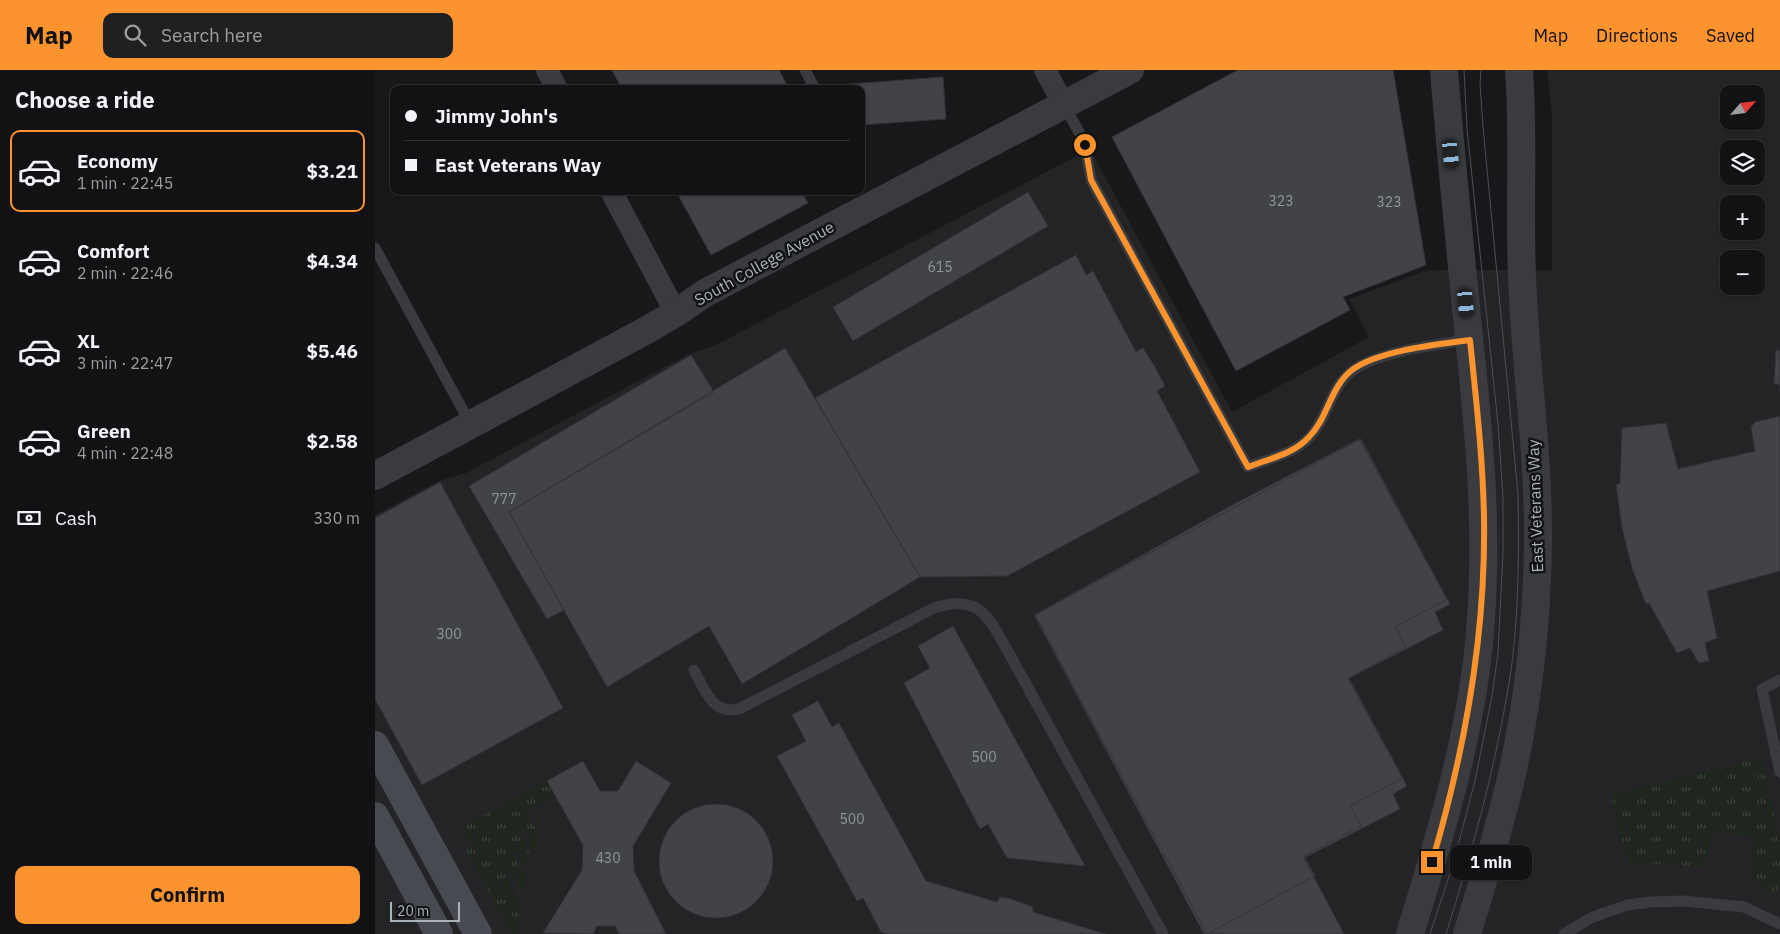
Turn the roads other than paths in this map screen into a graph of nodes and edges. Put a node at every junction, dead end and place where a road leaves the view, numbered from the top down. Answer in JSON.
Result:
{"nodes":[{"id":1,"x":547,"y":70,"type":"edge"},
{"id":2,"x":805,"y":70,"type":"edge"},
{"id":3,"x":1045,"y":70,"type":"edge"},
{"id":4,"x":1129,"y":70,"type":"edge"},
{"id":5,"x":1444,"y":70,"type":"edge"},
{"id":6,"x":1519,"y":70,"type":"edge"},
{"id":7,"x":555,"y":85,"type":"edge"},
{"id":8,"x":813,"y":85,"type":"edge"},
{"id":9,"x":1064,"y":105,"type":"junction"},
{"id":10,"x":613,"y":195,"type":"edge"},
{"id":11,"x":375,"y":248,"type":"edge"},
{"id":12,"x":676,"y":313,"type":"junction"},
{"id":13,"x":1470,"y":340,"type":"junction"},
{"id":14,"x":471,"y":424,"type":"junction"},
{"id":15,"x":375,"y":476,"type":"edge"},
{"id":16,"x":694,"y":670,"type":"dead end"},
{"id":17,"x":1780,"y":680,"type":"edge"},
{"id":18,"x":375,"y":745,"type":"edge"},
{"id":19,"x":1780,"y":772,"type":"edge"},
{"id":20,"x":415,"y":817,"type":"junction"},
{"id":21,"x":380,"y":826,"type":"edge"},
{"id":22,"x":1780,"y":924,"type":"edge"},
{"id":23,"x":1578,"y":931,"type":"edge"},
{"id":24,"x":1469,"y":933,"type":"edge"},
{"id":25,"x":439,"y":934,"type":"edge"},
{"id":26,"x":478,"y":934,"type":"edge"},
{"id":27,"x":1163,"y":934,"type":"edge"},
{"id":28,"x":1411,"y":934,"type":"edge"},
{"id":29,"x":1564,"y":934,"type":"edge"}],
"edges":[{"from":1,"to":7,"type":"street"},
{"from":2,"to":8,"type":"lane"},
{"from":3,"to":9,"type":"street"},
{"from":4,"to":9,"type":"street","name":"South College Avenue"},
{"from":5,"to":13,"type":"street"},
{"from":6,"to":24,"type":"street","name":"East Veterans Way"},
{"from":9,"to":12,"type":"street","name":"South College Avenue"},
{"from":9,"to":13,"type":"lane"},
{"from":10,"to":12,"type":"street"},
{"from":11,"to":14,"type":"lane"},
{"from":12,"to":14,"type":"street","name":"South College Avenue"},
{"from":13,"to":28,"type":"street"},
{"from":14,"to":15,"type":"street","name":"South College Avenue"},
{"from":16,"to":27,"type":"lane"},
{"from":17,"to":19,"type":"lane"},
{"from":18,"to":20,"type":"main road"},
{"from":20,"to":21,"type":"main road"},
{"from":20,"to":26,"type":"main road"},
{"from":21,"to":25,"type":"main road"},
{"from":22,"to":23,"type":"lane"},
{"from":23,"to":29,"type":"lane"}]}
